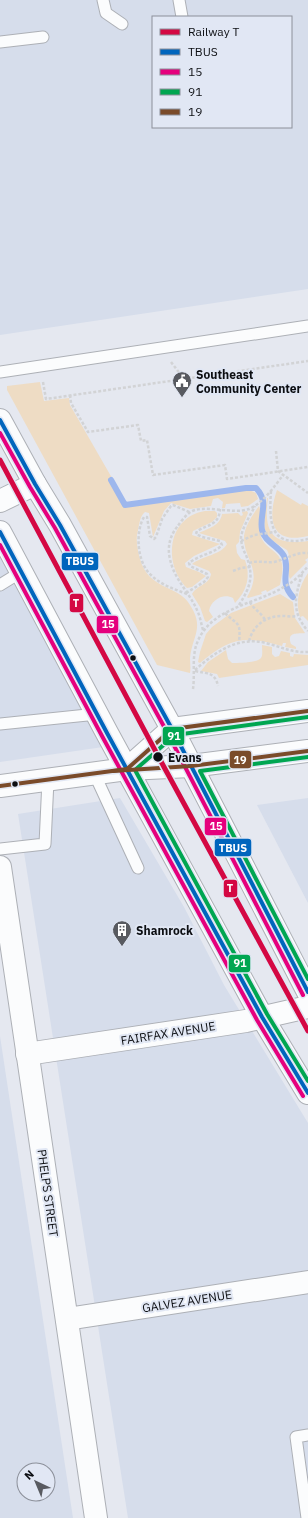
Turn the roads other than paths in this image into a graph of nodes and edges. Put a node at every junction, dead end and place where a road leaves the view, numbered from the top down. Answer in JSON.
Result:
{"nodes":[{"id":1,"x":103,"y":0,"type":"edge"},
{"id":2,"x":179,"y":0,"type":"edge"},
{"id":3,"x":182,"y":16,"type":"edge"},
{"id":4,"x":122,"y":24,"type":"dead end"},
{"id":5,"x":43,"y":37,"type":"dead end"},
{"id":6,"x":0,"y":42,"type":"edge"},
{"id":7,"x":308,"y":326,"type":"edge"},
{"id":8,"x":0,"y":372,"type":"edge"},
{"id":9,"x":0,"y":420,"type":"edge"},
{"id":10,"x":35,"y":484,"type":"junction"},
{"id":11,"x":0,"y":501,"type":"edge"},
{"id":12,"x":0,"y":532,"type":"edge"},
{"id":13,"x":21,"y":572,"type":"junction"},
{"id":14,"x":0,"y":585,"type":"edge"},
{"id":15,"x":308,"y":711,"type":"edge"},
{"id":16,"x":97,"y":714,"type":"junction"},
{"id":17,"x":0,"y":724,"type":"edge"},
{"id":18,"x":172,"y":729,"type":"junction"},
{"id":19,"x":308,"y":751,"type":"edge"},
{"id":20,"x":191,"y":766,"type":"junction"},
{"id":21,"x":126,"y":769,"type":"junction"},
{"id":22,"x":94,"y":773,"type":"junction"},
{"id":23,"x":48,"y":780,"type":"junction"},
{"id":24,"x":0,"y":786,"type":"edge"},
{"id":25,"x":0,"y":849,"type":"edge"},
{"id":26,"x":0,"y":867,"type":"edge"},
{"id":27,"x":138,"y":868,"type":"dead end"},
{"id":28,"x":308,"y":992,"type":"edge"},
{"id":29,"x":308,"y":1007,"type":"edge"},
{"id":30,"x":262,"y":1017,"type":"junction"},
{"id":31,"x":28,"y":1054,"type":"junction"},
{"id":32,"x":308,"y":1093,"type":"edge"},
{"id":33,"x":308,"y":1282,"type":"edge"},
{"id":34,"x":67,"y":1319,"type":"junction"},
{"id":35,"x":308,"y":1435,"type":"edge"},
{"id":36,"x":96,"y":1518,"type":"edge"},
{"id":37,"x":307,"y":1518,"type":"edge"}],
"edges":[{"from":1,"to":4,"type":"lane"},
{"from":2,"to":3,"type":"lane"},
{"from":5,"to":6,"type":"lane"},
{"from":7,"to":8,"type":"lane"},
{"from":9,"to":10,"type":"main road"},
{"from":10,"to":11,"type":"main road"},
{"from":10,"to":18,"type":"main road"},
{"from":12,"to":13,"type":"main road"},
{"from":13,"to":14,"type":"lane"},
{"from":13,"to":16,"type":"main road"},
{"from":15,"to":18,"type":"main road"},
{"from":16,"to":17,"type":"lane"},
{"from":16,"to":21,"type":"main road"},
{"from":18,"to":20,"type":"main road"},
{"from":18,"to":21,"type":"main road"},
{"from":19,"to":20,"type":"main road"},
{"from":20,"to":21,"type":"main road"},
{"from":20,"to":28,"type":"main road"},
{"from":21,"to":22,"type":"main road"},
{"from":21,"to":30,"type":"main road"},
{"from":22,"to":23,"type":"main road"},
{"from":22,"to":27,"type":"lane"},
{"from":23,"to":24,"type":"main road"},
{"from":23,"to":25,"type":"lane"},
{"from":26,"to":31,"type":"main road","name":"PHELPS STREET"},
{"from":29,"to":30,"type":"main road","name":"FAIRFAX AVENUE"},
{"from":30,"to":31,"type":"main road","name":"FAIRFAX AVENUE"},
{"from":30,"to":32,"type":"main road"},
{"from":31,"to":34,"type":"main road","name":"PHELPS STREET"},
{"from":33,"to":34,"type":"main road","name":"GALVEZ AVENUE"},
{"from":34,"to":36,"type":"main road","name":"PHELPS STREET"},
{"from":35,"to":37,"type":"lane"}]}
